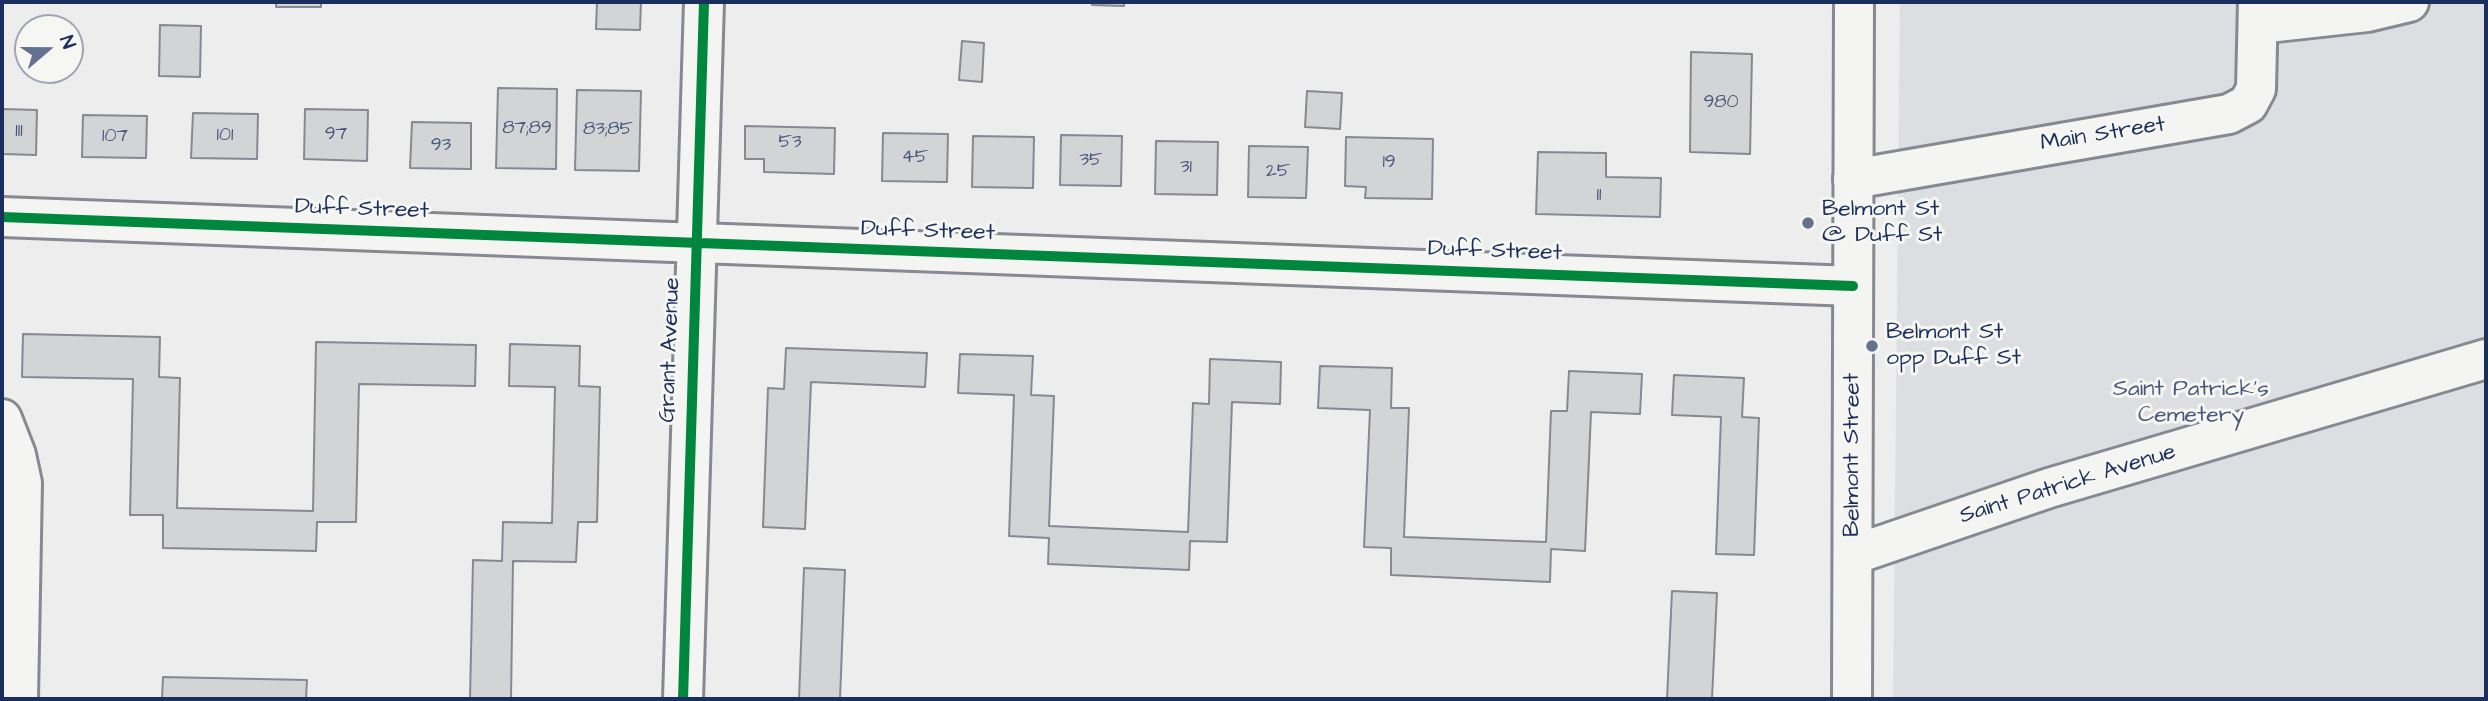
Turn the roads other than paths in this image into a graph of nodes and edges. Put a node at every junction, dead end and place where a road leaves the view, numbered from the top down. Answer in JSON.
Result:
{"nodes":[{"id":1,"x":704,"y":2,"type":"edge"},
{"id":2,"x":1854,"y":2,"type":"edge"},
{"id":3,"x":2409,"y":2,"type":"edge"},
{"id":4,"x":2258,"y":13,"type":"edge"},
{"id":5,"x":1853,"y":179,"type":"junction"},
{"id":6,"x":2,"y":216,"type":"edge"},
{"id":7,"x":695,"y":244,"type":"junction"},
{"id":8,"x":1853,"y":286,"type":"junction"},
{"id":9,"x":2486,"y":359,"type":"edge"},
{"id":10,"x":2,"y":419,"type":"edge"},
{"id":11,"x":1853,"y":555,"type":"junction"},
{"id":12,"x":18,"y":699,"type":"edge"},
{"id":13,"x":683,"y":699,"type":"edge"},
{"id":14,"x":1852,"y":699,"type":"edge"}],
"edges":[{"from":1,"to":7,"type":"street","name":"Grant Avenue"},
{"from":2,"to":5,"type":"street","name":"Belmont Street"},
{"from":3,"to":4,"type":"street"},
{"from":4,"to":5,"type":"street","name":"Main Street"},
{"from":5,"to":8,"type":"street","name":"Belmont Street"},
{"from":6,"to":7,"type":"street","name":"Duff Street"},
{"from":7,"to":8,"type":"street","name":"Duff Street"},
{"from":7,"to":13,"type":"street","name":"Grant Avenue"},
{"from":8,"to":11,"type":"street","name":"Belmont Street"},
{"from":9,"to":11,"type":"street","name":"Saint Patrick Avenue"},
{"from":10,"to":12,"type":"street"},
{"from":11,"to":14,"type":"street","name":"Belmont Street"}]}
